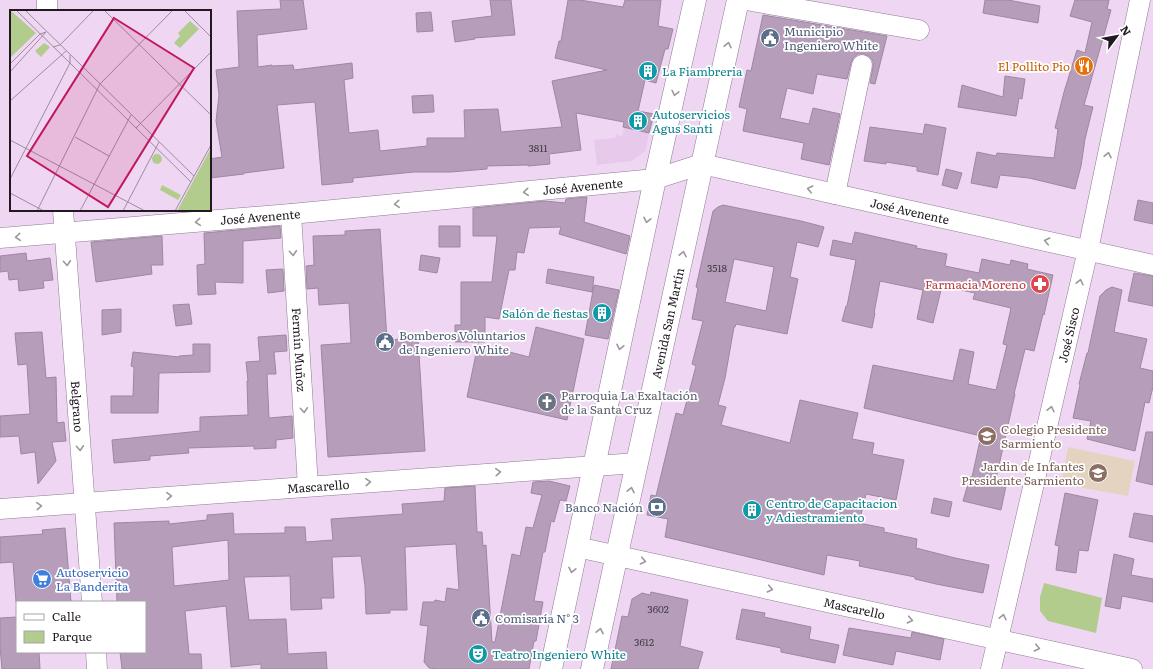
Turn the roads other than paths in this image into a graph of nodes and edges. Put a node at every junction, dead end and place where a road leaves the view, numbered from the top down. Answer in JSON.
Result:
{"nodes":[{"id":1,"x":695,"y":0,"type":"edge"},
{"id":2,"x":738,"y":0,"type":"edge"},
{"id":3,"x":746,"y":0,"type":"edge"},
{"id":4,"x":1140,"y":0,"type":"edge"},
{"id":5,"x":919,"y":30,"type":"dead end"},
{"id":6,"x":862,"y":65,"type":"dead end"},
{"id":7,"x":702,"y":164,"type":"junction"},
{"id":8,"x":655,"y":179,"type":"junction"},
{"id":9,"x":835,"y":194,"type":"junction"},
{"id":10,"x":62,"y":211,"type":"edge"},
{"id":11,"x":291,"y":214,"type":"junction"},
{"id":12,"x":64,"y":233,"type":"junction"},
{"id":13,"x":0,"y":238,"type":"edge"},
{"id":14,"x":1088,"y":250,"type":"junction"},
{"id":15,"x":1153,"y":264,"type":"edge"},
{"id":16,"x":637,"y":462,"type":"junction"},
{"id":17,"x":595,"y":465,"type":"junction"},
{"id":18,"x":308,"y":486,"type":"junction"},
{"id":19,"x":84,"y":503,"type":"junction"},
{"id":20,"x":0,"y":509,"type":"edge"},
{"id":21,"x":577,"y":547,"type":"junction"},
{"id":22,"x":617,"y":555,"type":"junction"},
{"id":23,"x":92,"y":601,"type":"edge"},
{"id":24,"x":998,"y":639,"type":"junction"},
{"id":25,"x":96,"y":653,"type":"edge"},
{"id":26,"x":97,"y":669,"type":"edge"},
{"id":27,"x":551,"y":669,"type":"edge"},
{"id":28,"x":592,"y":669,"type":"edge"},
{"id":29,"x":992,"y":669,"type":"edge"},
{"id":30,"x":1132,"y":669,"type":"edge"}],
"edges":[{"from":1,"to":8,"type":"main road","one_way":true},
{"from":7,"to":2,"type":"main road","name":"Avenida San Martín","one_way":true},
{"from":3,"to":5,"type":"street"},
{"from":14,"to":4,"type":"street","name":"José Sisco","one_way":true},
{"from":6,"to":9,"type":"street"},
{"from":7,"to":8,"type":"street","name":"José Avenente"},
{"from":9,"to":7,"type":"street","name":"José Avenente","one_way":true},
{"from":16,"to":7,"type":"main road","name":"Avenida San Martín","one_way":true},
{"from":8,"to":11,"type":"street","name":"José Avenente","one_way":true},
{"from":8,"to":17,"type":"main road","one_way":true},
{"from":14,"to":9,"type":"street","name":"José Avenente","one_way":true},
{"from":10,"to":12,"type":"street","name":"Belgrano"},
{"from":11,"to":12,"type":"street","name":"José Avenente","one_way":true},
{"from":11,"to":18,"type":"street","name":"Fermín Muñoz","one_way":true},
{"from":12,"to":13,"type":"street","name":"José Avenente","one_way":true},
{"from":12,"to":19,"type":"street","name":"Belgrano","one_way":true},
{"from":14,"to":15,"type":"street","name":"José Avenente"},
{"from":24,"to":14,"type":"street","name":"José Sisco","one_way":true},
{"from":16,"to":17,"type":"street","name":"Mascarello"},
{"from":22,"to":16,"type":"main road","name":"Avenida San Martín","one_way":true},
{"from":18,"to":17,"type":"street","name":"Mascarello","one_way":true},
{"from":17,"to":21,"type":"main road"},
{"from":19,"to":18,"type":"street","name":"Mascarello","one_way":true},
{"from":20,"to":19,"type":"street","name":"Mascarello","one_way":true},
{"from":19,"to":23,"type":"street","name":"Belgrano"},
{"from":21,"to":22,"type":"street","name":"Mascarello"},
{"from":21,"to":27,"type":"main road","one_way":true},
{"from":22,"to":24,"type":"street","name":"Mascarello","one_way":true},
{"from":28,"to":22,"type":"main road","name":"Avenida San Martín","one_way":true},
{"from":24,"to":29,"type":"street","name":"José Sisco"},
{"from":24,"to":30,"type":"street","name":"Mascarello","one_way":true},
{"from":25,"to":26,"type":"street"}]}
